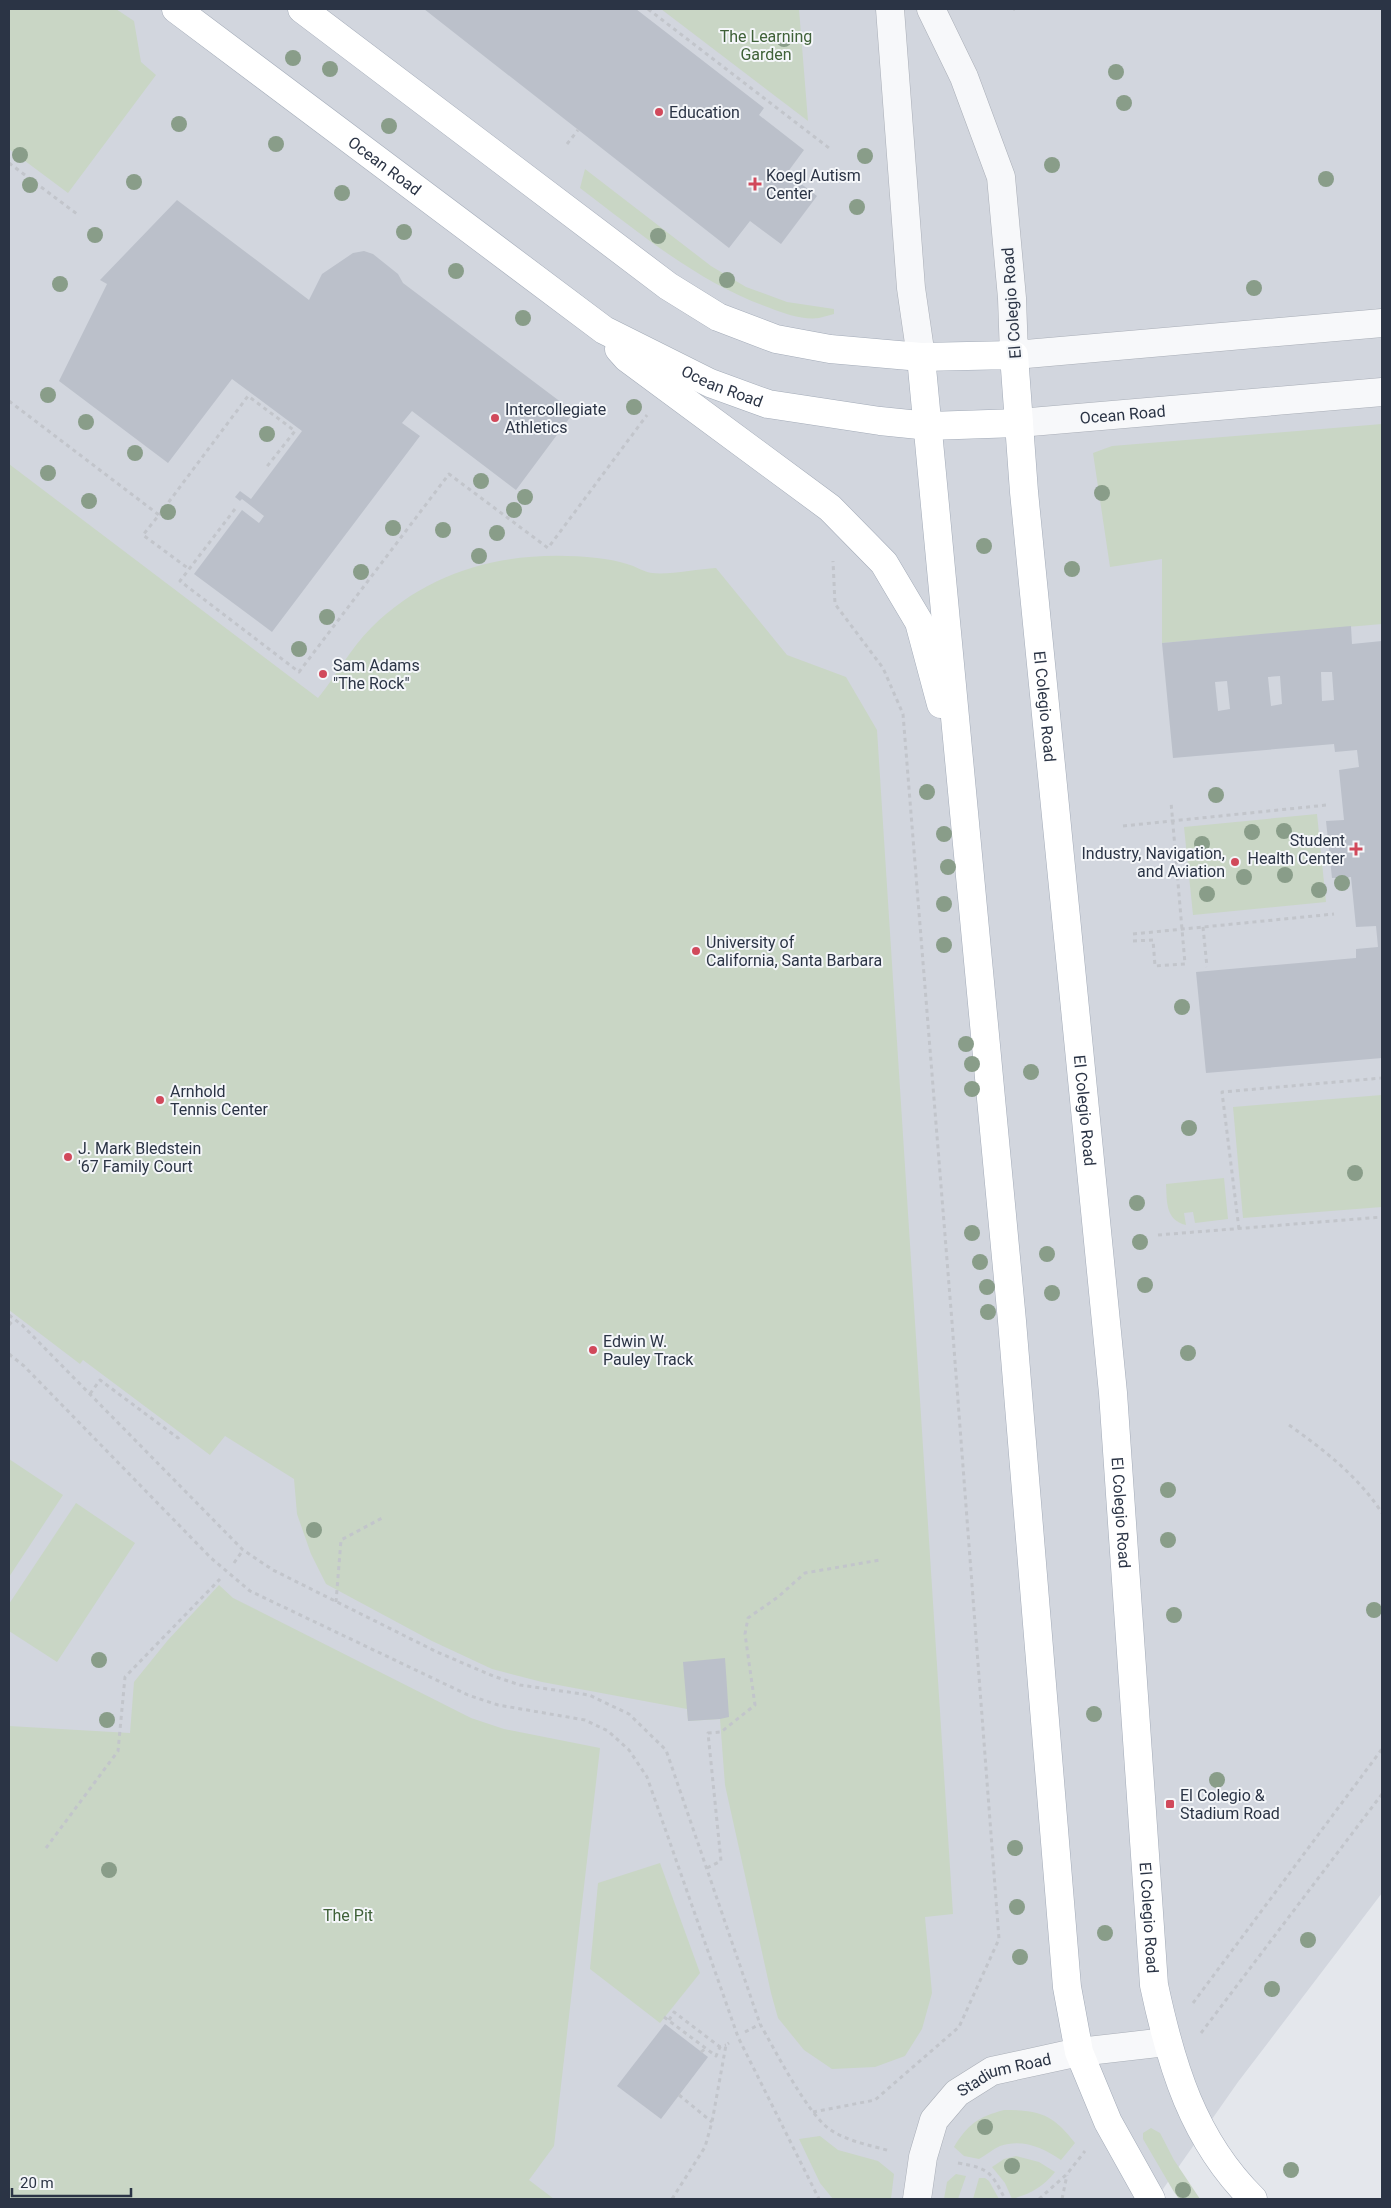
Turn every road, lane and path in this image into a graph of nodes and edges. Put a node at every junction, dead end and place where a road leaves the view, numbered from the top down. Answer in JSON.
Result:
{"nodes":[{"id":1,"x":176,"y":9,"type":"edge"},
{"id":2,"x":302,"y":9,"type":"edge"},
{"id":3,"x":648,"y":9,"type":"edge"},
{"id":4,"x":890,"y":9,"type":"edge"},
{"id":5,"x":931,"y":9,"type":"edge"},
{"id":6,"x":578,"y":130,"type":"dead end"},
{"id":7,"x":567,"y":144,"type":"dead end"},
{"id":8,"x":829,"y":148,"type":"dead end"},
{"id":9,"x":9,"y":163,"type":"edge"},
{"id":10,"x":77,"y":214,"type":"dead end"},
{"id":11,"x":1382,"y":323,"type":"edge"},
{"id":12,"x":604,"y":330,"type":"junction"},
{"id":13,"x":1014,"y":355,"type":"junction"},
{"id":14,"x":921,"y":357,"type":"junction"},
{"id":15,"x":1382,"y":392,"type":"edge"},
{"id":16,"x":9,"y":401,"type":"edge"},
{"id":17,"x":651,"y":410,"type":"dead end"},
{"id":18,"x":1019,"y":423,"type":"junction"},
{"id":19,"x":929,"y":426,"type":"junction"},
{"id":20,"x":266,"y":469,"type":"dead end"},
{"id":21,"x":235,"y":510,"type":"dead end"},
{"id":22,"x":159,"y":515,"type":"junction"},
{"id":23,"x":833,"y":560,"type":"dead end"},
{"id":24,"x":189,"y":569,"type":"junction"},
{"id":25,"x":959,"y":755,"type":"junction"},
{"id":26,"x":1171,"y":802,"type":"dead end"},
{"id":27,"x":1327,"y":805,"type":"dead end"},
{"id":28,"x":1172,"y":821,"type":"junction"},
{"id":29,"x":1123,"y":826,"type":"dead end"},
{"id":30,"x":1334,"y":914,"type":"dead end"},
{"id":31,"x":1202,"y":927,"type":"junction"},
{"id":32,"x":1182,"y":929,"type":"junction"},
{"id":33,"x":1132,"y":934,"type":"dead end"},
{"id":34,"x":1133,"y":941,"type":"dead end"},
{"id":35,"x":1206,"y":967,"type":"dead end"},
{"id":36,"x":1382,"y":1078,"type":"edge"},
{"id":37,"x":1382,"y":1217,"type":"edge"},
{"id":38,"x":1239,"y":1229,"type":"junction"},
{"id":39,"x":1158,"y":1235,"type":"dead end"},
{"id":40,"x":9,"y":1315,"type":"edge"},
{"id":41,"x":14,"y":1318,"type":"junction"},
{"id":42,"x":9,"y":1325,"type":"edge"},
{"id":43,"x":10,"y":1356,"type":"edge"},
{"id":44,"x":9,"y":1361,"type":"edge"},
{"id":45,"x":90,"y":1394,"type":"junction"},
{"id":46,"x":1289,"y":1425,"type":"dead end"},
{"id":47,"x":182,"y":1434,"type":"dead end"},
{"id":48,"x":1382,"y":1513,"type":"edge"},
{"id":49,"x":384,"y":1517,"type":"dead end"},
{"id":50,"x":243,"y":1550,"type":"junction"},
{"id":51,"x":880,"y":1560,"type":"dead end"},
{"id":52,"x":234,"y":1563,"type":"dead end"},
{"id":53,"x":220,"y":1579,"type":"dead end"},
{"id":54,"x":336,"y":1602,"type":"junction"},
{"id":55,"x":1382,"y":1749,"type":"edge"},
{"id":56,"x":1382,"y":1794,"type":"edge"},
{"id":57,"x":46,"y":1848,"type":"dead end"},
{"id":58,"x":707,"y":1868,"type":"junction"},
{"id":59,"x":1194,"y":2002,"type":"dead end"},
{"id":60,"x":664,"y":2017,"type":"dead end"},
{"id":61,"x":669,"y":2020,"type":"junction"},
{"id":62,"x":760,"y":2024,"type":"junction"},
{"id":63,"x":745,"y":2032,"type":"dead end"},
{"id":64,"x":1200,"y":2034,"type":"dead end"},
{"id":65,"x":1166,"y":2042,"type":"junction"},
{"id":66,"x":720,"y":2047,"type":"junction"},
{"id":67,"x":705,"y":2048,"type":"junction"},
{"id":68,"x":702,"y":2052,"type":"dead end"},
{"id":69,"x":1079,"y":2052,"type":"junction"},
{"id":70,"x":680,"y":2095,"type":"dead end"},
{"id":71,"x":813,"y":2112,"type":"junction"},
{"id":72,"x":712,"y":2122,"type":"junction"},
{"id":73,"x":1083,"y":2153,"type":"dead end"},
{"id":74,"x":898,"y":2154,"type":"dead end"},
{"id":75,"x":950,"y":2161,"type":"dead end"},
{"id":76,"x":1067,"y":2174,"type":"junction"},
{"id":77,"x":672,"y":2199,"type":"edge"},
{"id":78,"x":819,"y":2199,"type":"edge"},
{"id":79,"x":917,"y":2199,"type":"edge"},
{"id":80,"x":1005,"y":2199,"type":"edge"},
{"id":81,"x":1039,"y":2199,"type":"edge"},
{"id":82,"x":1062,"y":2199,"type":"edge"},
{"id":83,"x":1151,"y":2199,"type":"edge"},
{"id":84,"x":1254,"y":2199,"type":"edge"}],
"edges":[{"from":1,"to":12,"type":"main road","name":"Ocean Road"},
{"from":2,"to":14,"type":"main road"},
{"from":3,"to":8,"type":"path"},
{"from":4,"to":14,"type":"street"},
{"from":5,"to":13,"type":"street","name":"El Colegio Road"},
{"from":6,"to":7,"type":"path"},
{"from":9,"to":10,"type":"path"},
{"from":11,"to":13,"type":"street"},
{"from":12,"to":19,"type":"main road","name":"Ocean Road"},
{"from":12,"to":25,"type":"main road"},
{"from":13,"to":14,"type":"main road"},
{"from":13,"to":18,"type":"main road","name":"El Colegio Road"},
{"from":14,"to":19,"type":"main road"},
{"from":15,"to":18,"type":"street","name":"Ocean Road"},
{"from":16,"to":22,"type":"path"},
{"from":17,"to":24,"type":"path"},
{"from":18,"to":19,"type":"main road","name":"Ocean Road"},
{"from":18,"to":65,"type":"main road","name":"El Colegio Road"},
{"from":19,"to":25,"type":"main road"},
{"from":20,"to":22,"type":"path"},
{"from":21,"to":24,"type":"path"},
{"from":22,"to":24,"type":"path"},
{"from":23,"to":71,"type":"path"},
{"from":25,"to":69,"type":"main road"},
{"from":26,"to":28,"type":"path"},
{"from":27,"to":28,"type":"path"},
{"from":28,"to":29,"type":"path"},
{"from":28,"to":32,"type":"path"},
{"from":30,"to":31,"type":"path"},
{"from":31,"to":32,"type":"path"},
{"from":31,"to":35,"type":"path"},
{"from":32,"to":33,"type":"path"},
{"from":32,"to":34,"type":"path"},
{"from":36,"to":38,"type":"path"},
{"from":37,"to":38,"type":"path"},
{"from":38,"to":39,"type":"path"},
{"from":40,"to":41,"type":"path"},
{"from":41,"to":42,"type":"path"},
{"from":41,"to":45,"type":"path"},
{"from":43,"to":44,"type":"path"},
{"from":43,"to":78,"type":"path"},
{"from":45,"to":47,"type":"path"},
{"from":45,"to":50,"type":"path"},
{"from":46,"to":48,"type":"path"},
{"from":49,"to":54,"type":"path"},
{"from":50,"to":52,"type":"path"},
{"from":50,"to":54,"type":"path"},
{"from":51,"to":58,"type":"path"},
{"from":53,"to":57,"type":"path"},
{"from":54,"to":58,"type":"path"},
{"from":55,"to":59,"type":"path"},
{"from":56,"to":64,"type":"path"},
{"from":58,"to":62,"type":"path"},
{"from":60,"to":61,"type":"path"},
{"from":61,"to":66,"type":"path"},
{"from":61,"to":67,"type":"path"},
{"from":62,"to":63,"type":"path"},
{"from":62,"to":71,"type":"path"},
{"from":65,"to":69,"type":"street","name":"Stadium Road"},
{"from":65,"to":84,"type":"main road","name":"El Colegio Road"},
{"from":66,"to":67,"type":"path"},
{"from":66,"to":72,"type":"path"},
{"from":67,"to":68,"type":"path"},
{"from":69,"to":79,"type":"street","name":"Stadium Road"},
{"from":69,"to":83,"type":"main road"},
{"from":70,"to":72,"type":"path"},
{"from":71,"to":74,"type":"path"},
{"from":72,"to":77,"type":"path"},
{"from":73,"to":76,"type":"path"},
{"from":75,"to":80,"type":"path"},
{"from":76,"to":81,"type":"path"},
{"from":76,"to":82,"type":"path"}]}
